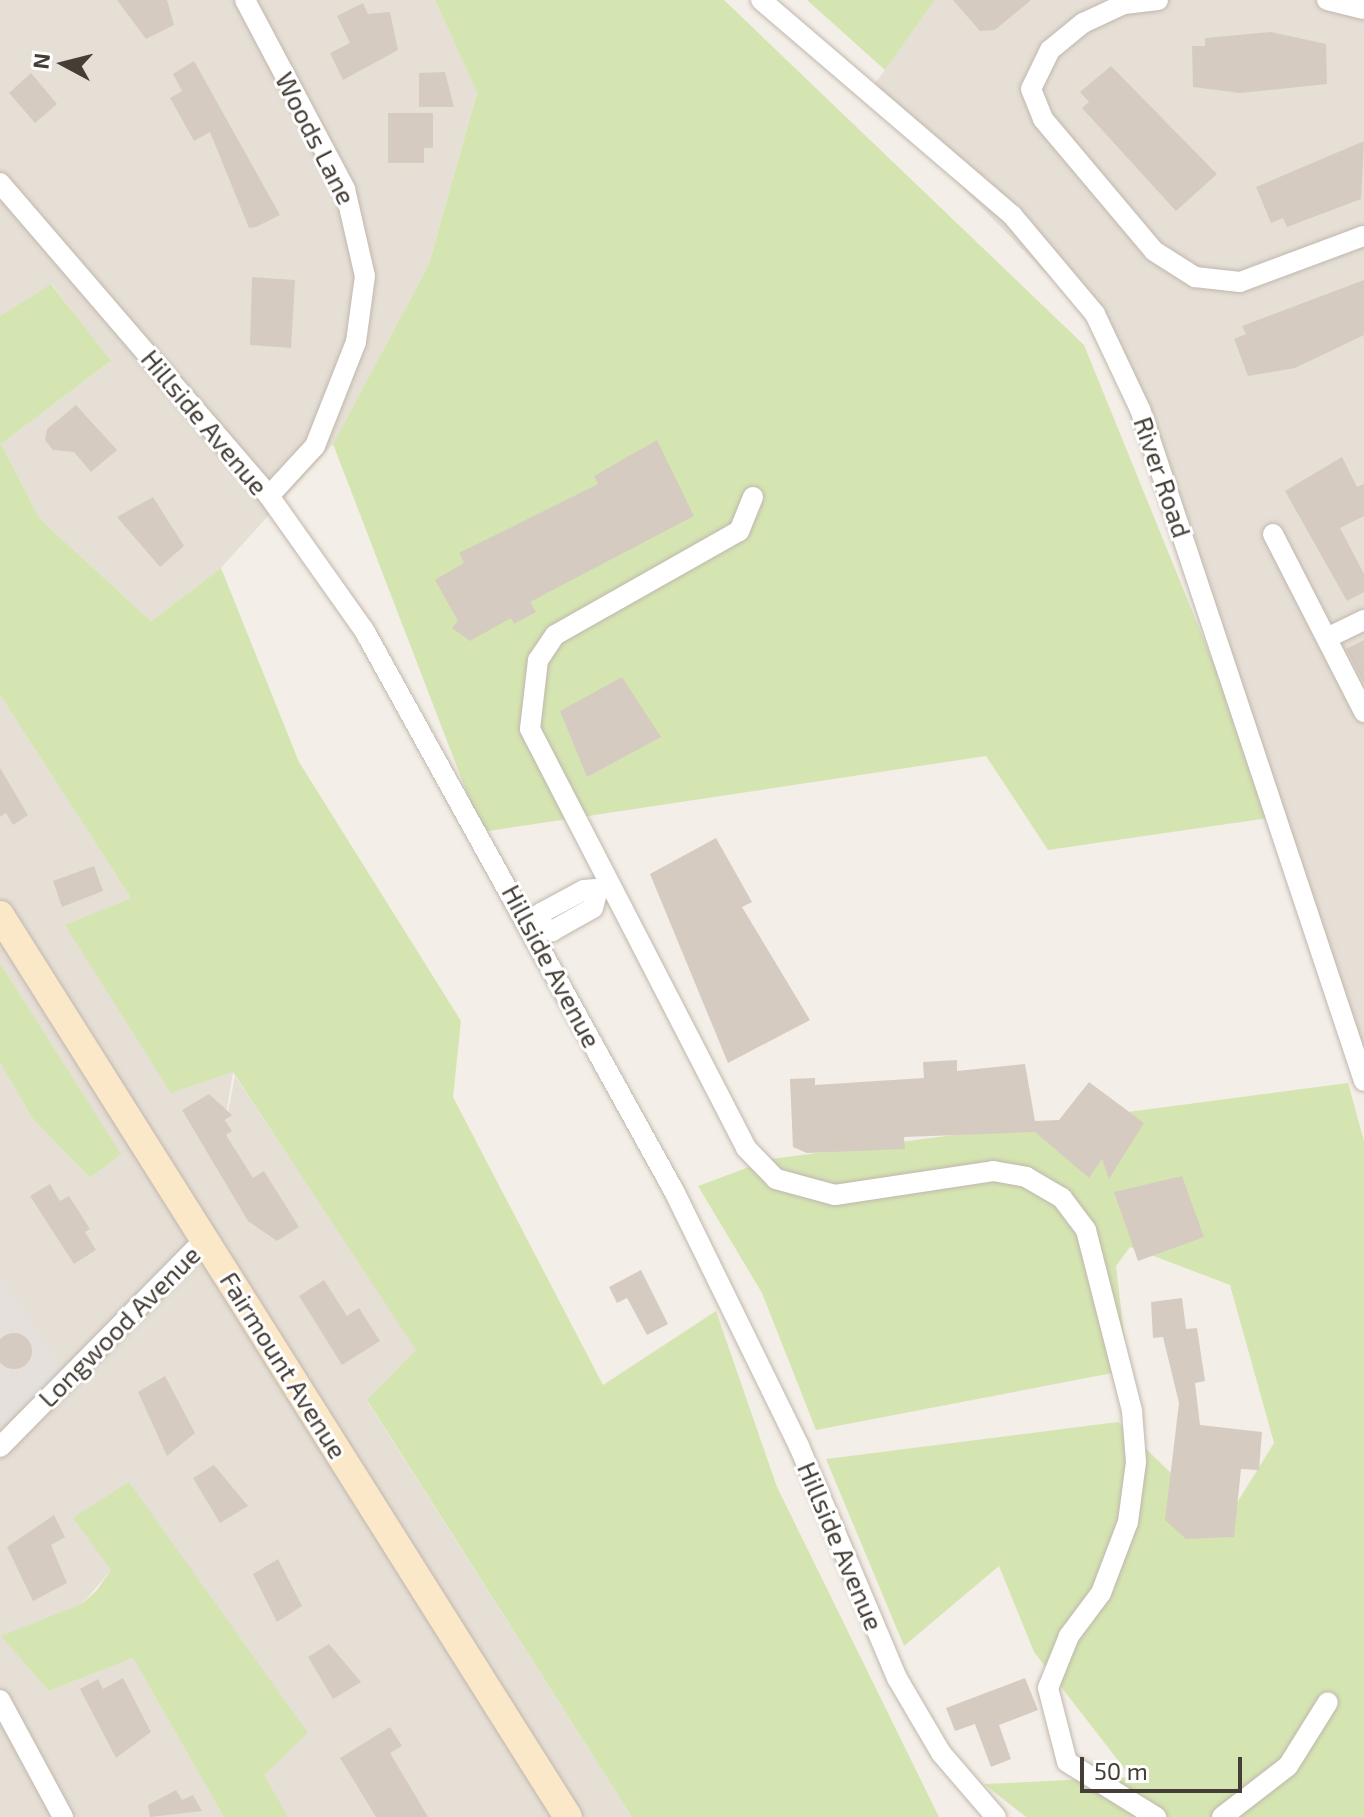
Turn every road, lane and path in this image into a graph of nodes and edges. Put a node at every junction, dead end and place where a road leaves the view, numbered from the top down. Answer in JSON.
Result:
{"nodes":[{"id":1,"x":245,"y":0,"type":"edge"},
{"id":2,"x":761,"y":0,"type":"edge"},
{"id":3,"x":1158,"y":0,"type":"edge"},
{"id":4,"x":1327,"y":0,"type":"edge"},
{"id":5,"x":1364,"y":9,"type":"edge"},
{"id":6,"x":0,"y":183,"type":"edge"},
{"id":7,"x":1364,"y":236,"type":"edge"},
{"id":8,"x":269,"y":496,"type":"junction"},
{"id":9,"x":753,"y":497,"type":"dead end"},
{"id":10,"x":1273,"y":534,"type":"dead end"},
{"id":11,"x":1364,"y":620,"type":"edge"},
{"id":12,"x":1327,"y":638,"type":"junction"},
{"id":13,"x":1364,"y":712,"type":"edge"},
{"id":14,"x":602,"y":890,"type":"junction"},
{"id":15,"x":0,"y":915,"type":"edge"},
{"id":16,"x":537,"y":927,"type":"junction"},
{"id":17,"x":1364,"y":1081,"type":"edge"},
{"id":18,"x":205,"y":1239,"type":"junction"},
{"id":19,"x":0,"y":1447,"type":"edge"},
{"id":20,"x":0,"y":1700,"type":"edge"},
{"id":21,"x":1328,"y":1702,"type":"dead end"},
{"id":22,"x":63,"y":1817,"type":"edge"},
{"id":23,"x":568,"y":1817,"type":"edge"},
{"id":24,"x":996,"y":1817,"type":"edge"},
{"id":25,"x":1156,"y":1817,"type":"edge"},
{"id":26,"x":1222,"y":1817,"type":"edge"}],
"edges":[{"from":1,"to":8,"type":"street","name":"Woods Lane"},
{"from":2,"to":17,"type":"street","name":"River Road"},
{"from":3,"to":7,"type":"street"},
{"from":4,"to":5,"type":"street"},
{"from":6,"to":8,"type":"street","name":"Hillside Avenue"},
{"from":8,"to":16,"type":"street","name":"Hillside Avenue"},
{"from":9,"to":14,"type":"street"},
{"from":10,"to":12,"type":"street"},
{"from":11,"to":12,"type":"street"},
{"from":12,"to":13,"type":"street"},
{"from":14,"to":16,"type":"street"},
{"from":14,"to":25,"type":"street"},
{"from":15,"to":18,"type":"main road","name":"Fairmount Avenue"},
{"from":16,"to":24,"type":"street","name":"Hillside Avenue"},
{"from":18,"to":19,"type":"street","name":"Longwood Avenue"},
{"from":18,"to":23,"type":"main road","name":"Fairmount Avenue"},
{"from":20,"to":22,"type":"street"},
{"from":21,"to":26,"type":"street"}]}
